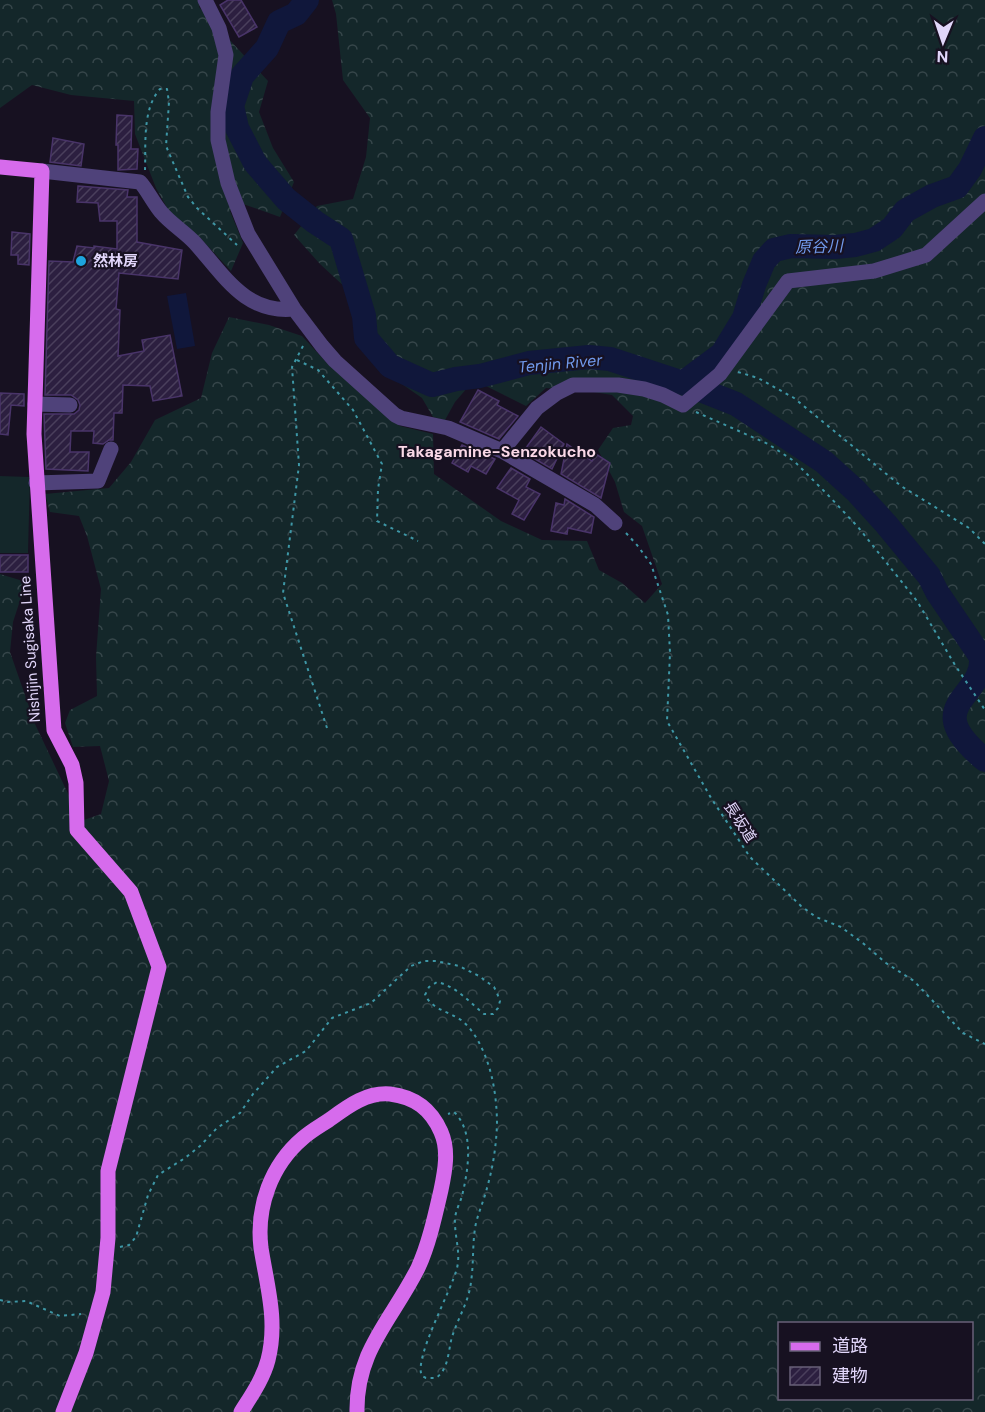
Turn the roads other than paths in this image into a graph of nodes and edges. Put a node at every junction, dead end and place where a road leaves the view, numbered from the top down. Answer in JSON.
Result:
{"nodes":[{"id":1,"x":205,"y":0,"type":"edge"},
{"id":2,"x":0,"y":167,"type":"edge"},
{"id":3,"x":42,"y":171,"type":"junction"},
{"id":4,"x":985,"y":201,"type":"edge"},
{"id":5,"x":294,"y":309,"type":"junction"},
{"id":6,"x":35,"y":404,"type":"junction"},
{"id":7,"x":70,"y":405,"type":"dead end"},
{"id":8,"x":111,"y":449,"type":"dead end"},
{"id":9,"x":502,"y":451,"type":"junction"},
{"id":10,"x":36,"y":483,"type":"junction"},
{"id":11,"x":615,"y":523,"type":"road end"},
{"id":12,"x":63,"y":1412,"type":"edge"},
{"id":13,"x":241,"y":1412,"type":"edge"},
{"id":14,"x":357,"y":1412,"type":"edge"}],
"edges":[{"from":1,"to":5,"type":"street"},
{"from":2,"to":3,"type":"main road"},
{"from":3,"to":5,"type":"street"},
{"from":3,"to":6,"type":"main road","name":"Nishijin Sugisaka Line"},
{"from":4,"to":9,"type":"street"},
{"from":5,"to":9,"type":"street"},
{"from":6,"to":7,"type":"street"},
{"from":6,"to":10,"type":"main road","name":"Nishijin Sugisaka Line"},
{"from":8,"to":10,"type":"street"},
{"from":9,"to":11,"type":"street"},
{"from":10,"to":12,"type":"main road","name":"Nishijin Sugisaka Line"},
{"from":13,"to":14,"type":"main road"}]}
